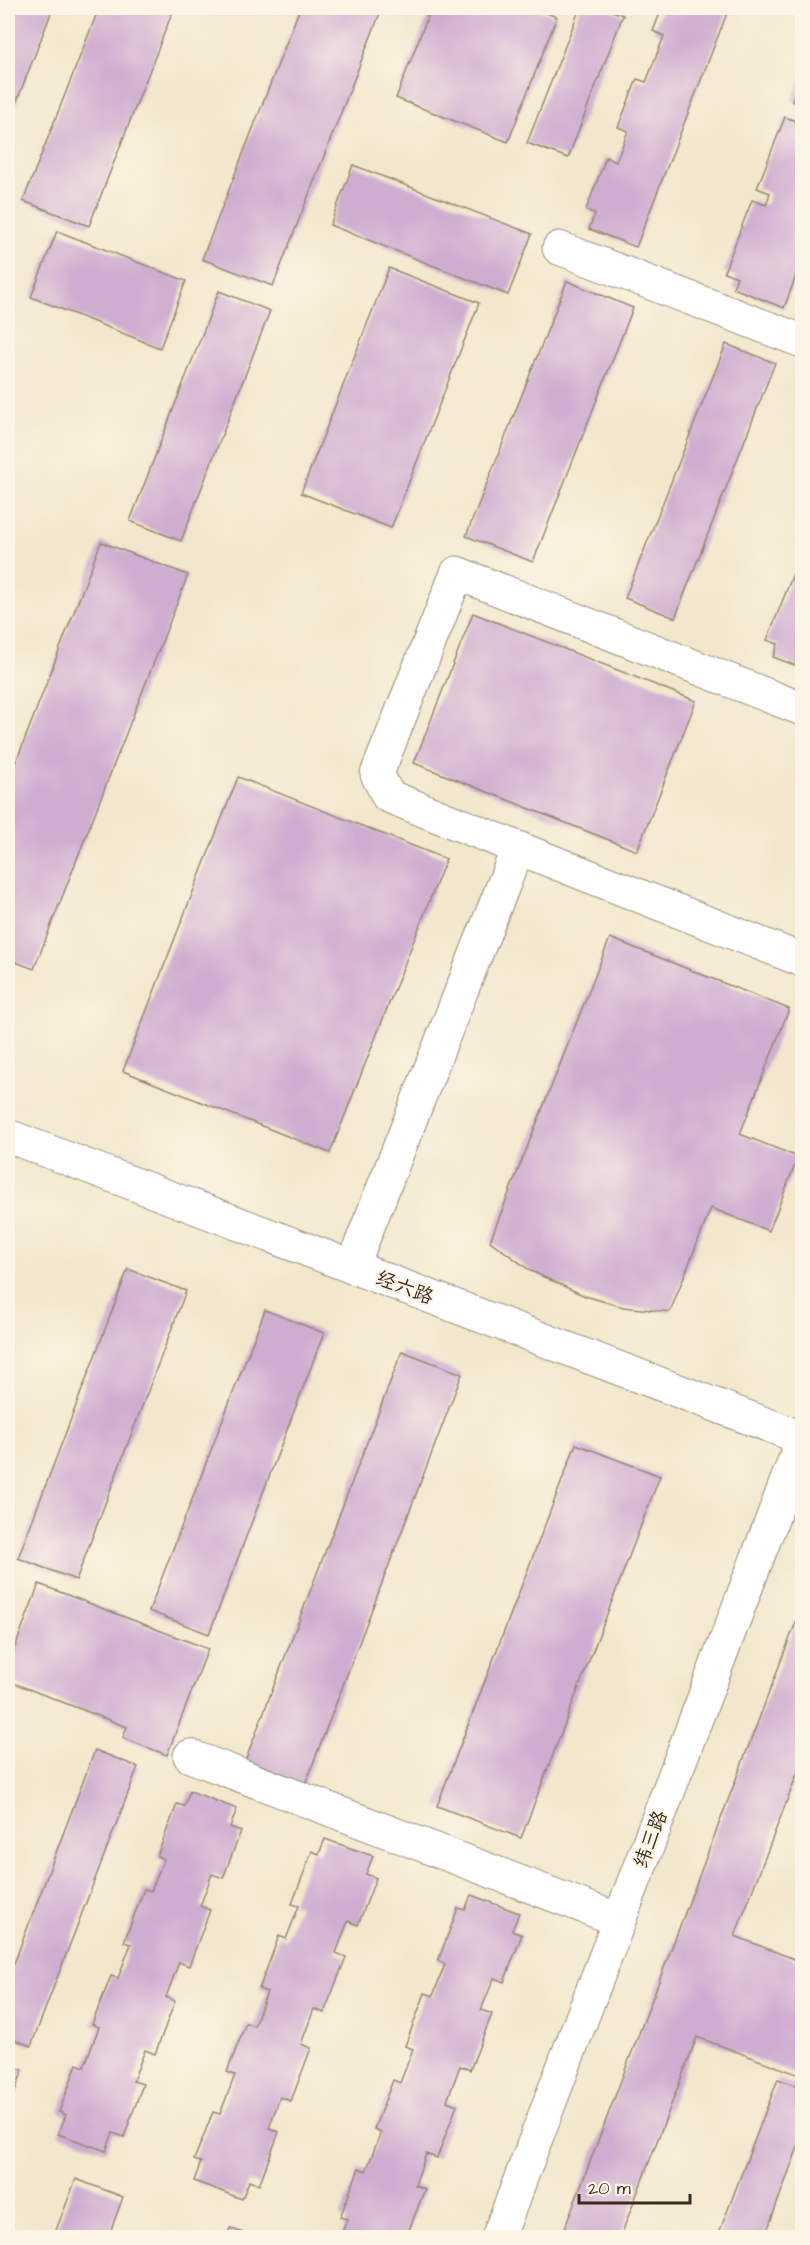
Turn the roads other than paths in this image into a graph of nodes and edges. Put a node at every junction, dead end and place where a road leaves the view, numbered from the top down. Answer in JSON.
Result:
{"nodes":[{"id":1,"x":559,"y":248,"type":"dead end"},
{"id":2,"x":802,"y":341,"type":"edge"},
{"id":3,"x":802,"y":709,"type":"edge"},
{"id":4,"x":518,"y":848,"type":"junction"},
{"id":5,"x":802,"y":960,"type":"edge"},
{"id":6,"x":8,"y":1136,"type":"edge"},
{"id":7,"x":352,"y":1267,"type":"junction"},
{"id":8,"x":802,"y":1440,"type":"edge"},
{"id":9,"x":190,"y":1756,"type":"dead end"},
{"id":10,"x":619,"y":1920,"type":"junction"},
{"id":11,"x":498,"y":2238,"type":"edge"}],
"edges":[{"from":1,"to":2,"type":"street"},
{"from":3,"to":4,"type":"street"},
{"from":4,"to":5,"type":"street"},
{"from":4,"to":7,"type":"street"},
{"from":6,"to":7,"type":"street","name":"经六路"},
{"from":7,"to":8,"type":"street","name":"经六路"},
{"from":8,"to":10,"type":"street","name":"纬三路"},
{"from":9,"to":10,"type":"street"},
{"from":10,"to":11,"type":"street","name":"纬三路"}]}
